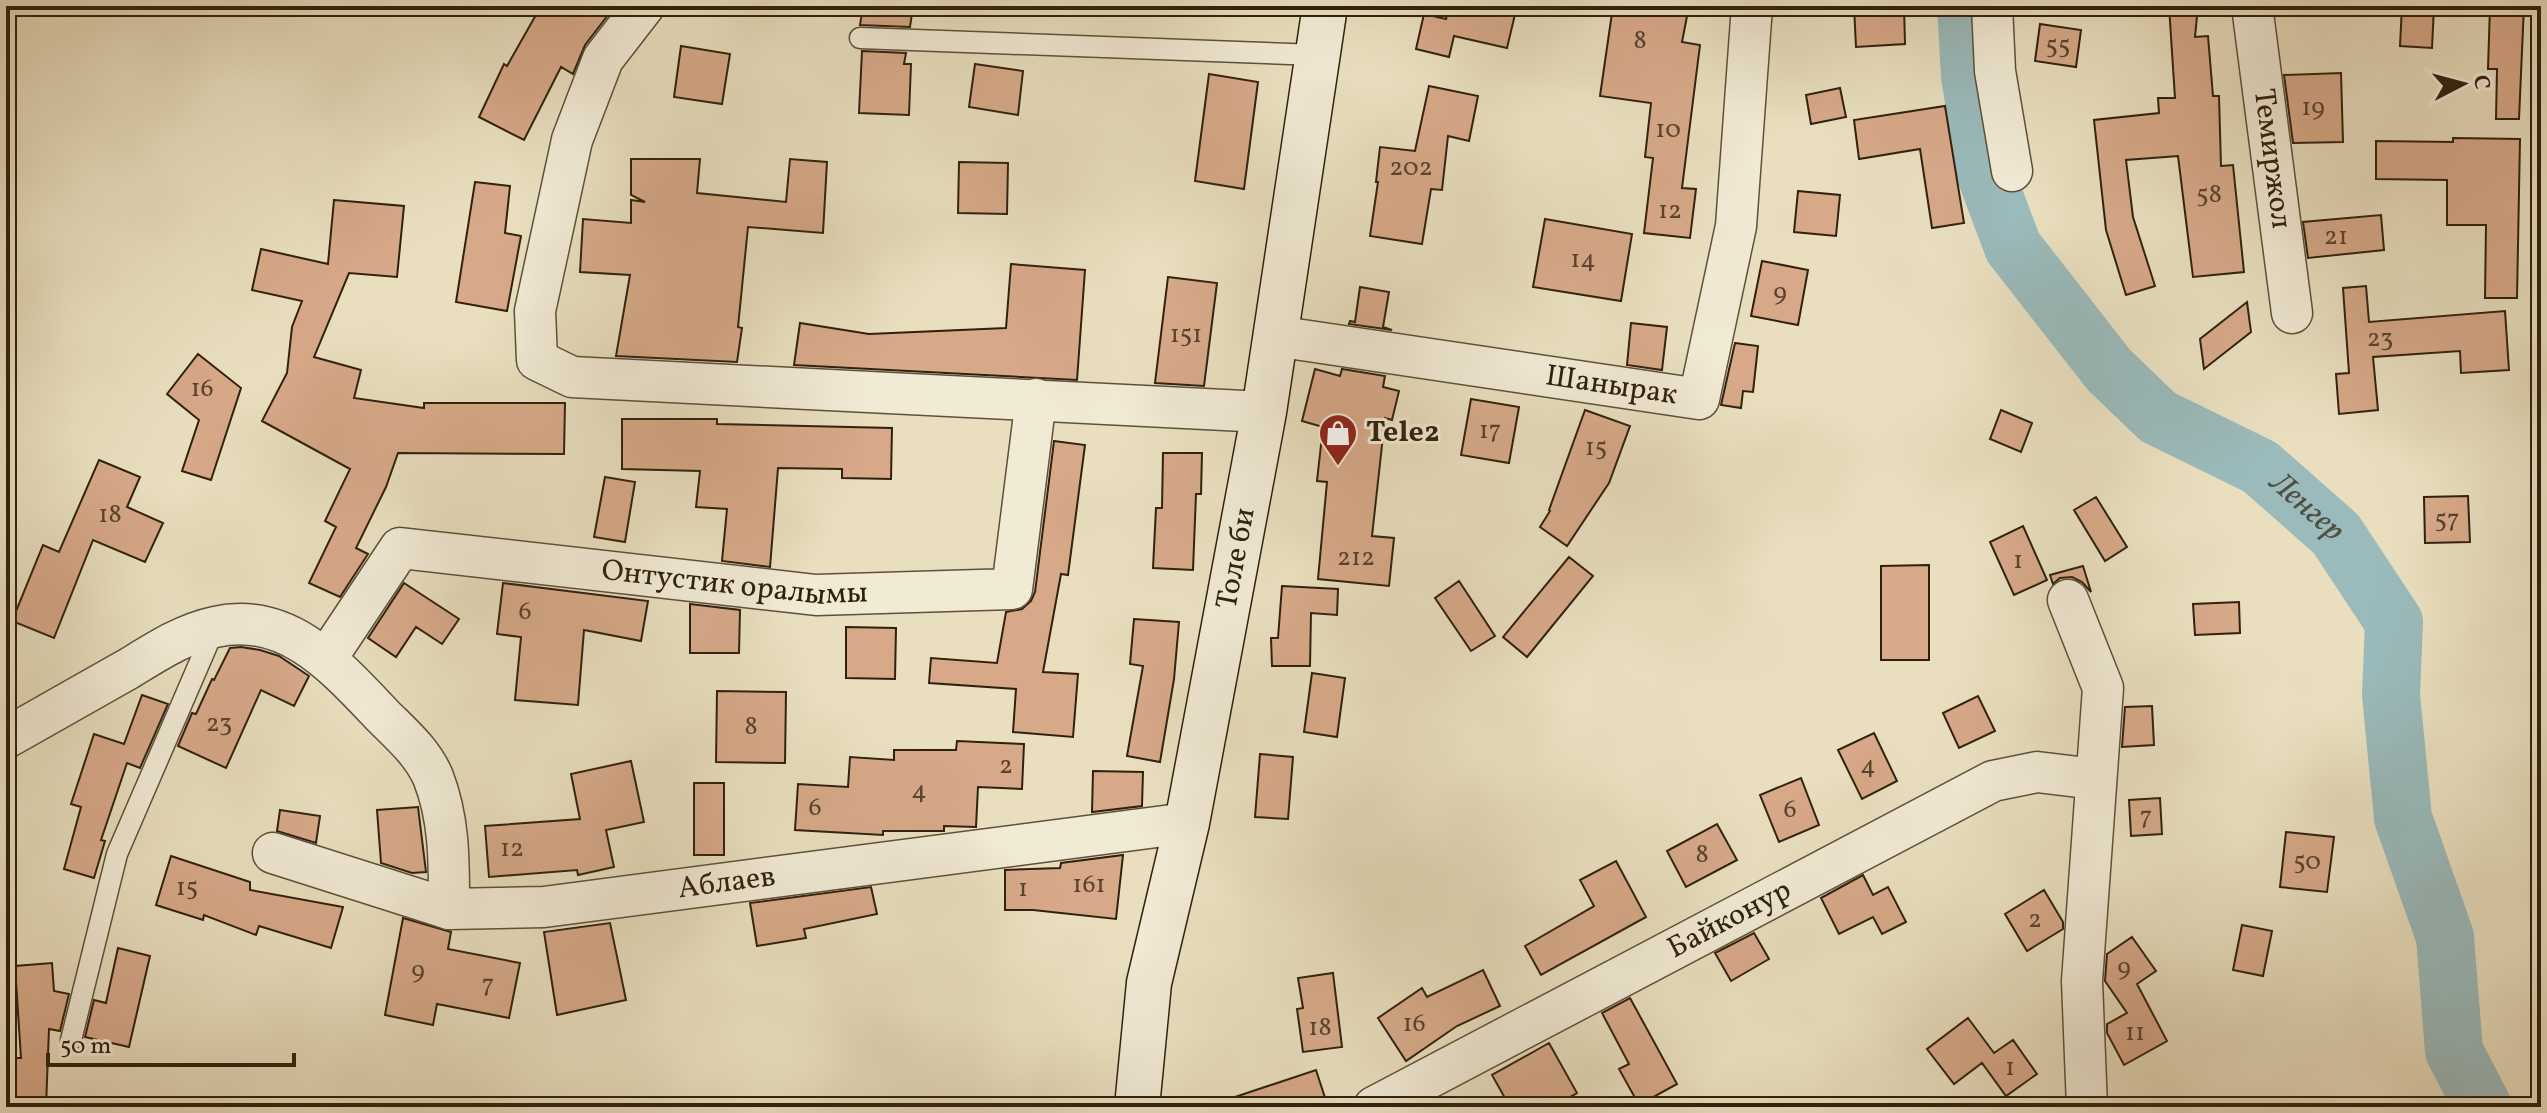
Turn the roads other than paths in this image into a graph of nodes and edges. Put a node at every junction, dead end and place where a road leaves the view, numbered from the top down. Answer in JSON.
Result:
{"nodes":[{"id":1,"x":644,"y":6,"type":"edge"},
{"id":2,"x":1325,"y":6,"type":"edge"},
{"id":3,"x":1752,"y":6,"type":"edge"},
{"id":4,"x":1992,"y":6,"type":"edge"},
{"id":5,"x":2252,"y":6,"type":"edge"},
{"id":6,"x":860,"y":38,"type":"dead end"},
{"id":7,"x":1317,"y":55,"type":"junction"},
{"id":8,"x":2012,"y":171,"type":"dead end"},
{"id":9,"x":2292,"y":313,"type":"dead end"},
{"id":10,"x":1275,"y":336,"type":"junction"},
{"id":11,"x":1036,"y":399,"type":"junction"},
{"id":12,"x":1264,"y":412,"type":"junction"},
{"id":13,"x":2068,"y":600,"type":"dead end"},
{"id":14,"x":215,"y":627,"type":"junction"},
{"id":15,"x":326,"y":659,"type":"junction"},
{"id":16,"x":6,"y":738,"type":"edge"},
{"id":17,"x":2095,"y":779,"type":"junction"},
{"id":18,"x":1187,"y":823,"type":"junction"},
{"id":19,"x":273,"y":853,"type":"dead end"},
{"id":20,"x":449,"y":909,"type":"junction"},
{"id":21,"x":71,"y":1040,"type":"dead end"},
{"id":22,"x":1137,"y":1107,"type":"edge"},
{"id":23,"x":1374,"y":1107,"type":"edge"},
{"id":24,"x":2087,"y":1107,"type":"edge"}],
"edges":[{"from":1,"to":11,"type":"street"},
{"from":2,"to":7,"type":"main road","name":"Толе би"},
{"from":3,"to":10,"type":"street","name":"Шанырак"},
{"from":4,"to":8,"type":"street"},
{"from":5,"to":9,"type":"street","name":"Темиржол"},
{"from":6,"to":7,"type":"lane"},
{"from":7,"to":10,"type":"main road","name":"Толе би"},
{"from":10,"to":12,"type":"main road","name":"Толе би"},
{"from":11,"to":12,"type":"street"},
{"from":11,"to":15,"type":"street","name":"Онтустик оралымы"},
{"from":12,"to":18,"type":"main road","name":"Толе би"},
{"from":13,"to":17,"type":"street"},
{"from":14,"to":15,"type":"street"},
{"from":14,"to":16,"type":"street"},
{"from":14,"to":21,"type":"lane"},
{"from":15,"to":20,"type":"street"},
{"from":17,"to":23,"type":"street","name":"Байконур"},
{"from":17,"to":24,"type":"street"},
{"from":18,"to":20,"type":"street","name":"Аблаев"},
{"from":18,"to":22,"type":"main road","name":"Толе би"},
{"from":19,"to":20,"type":"street","name":"Аблаев"}]}
